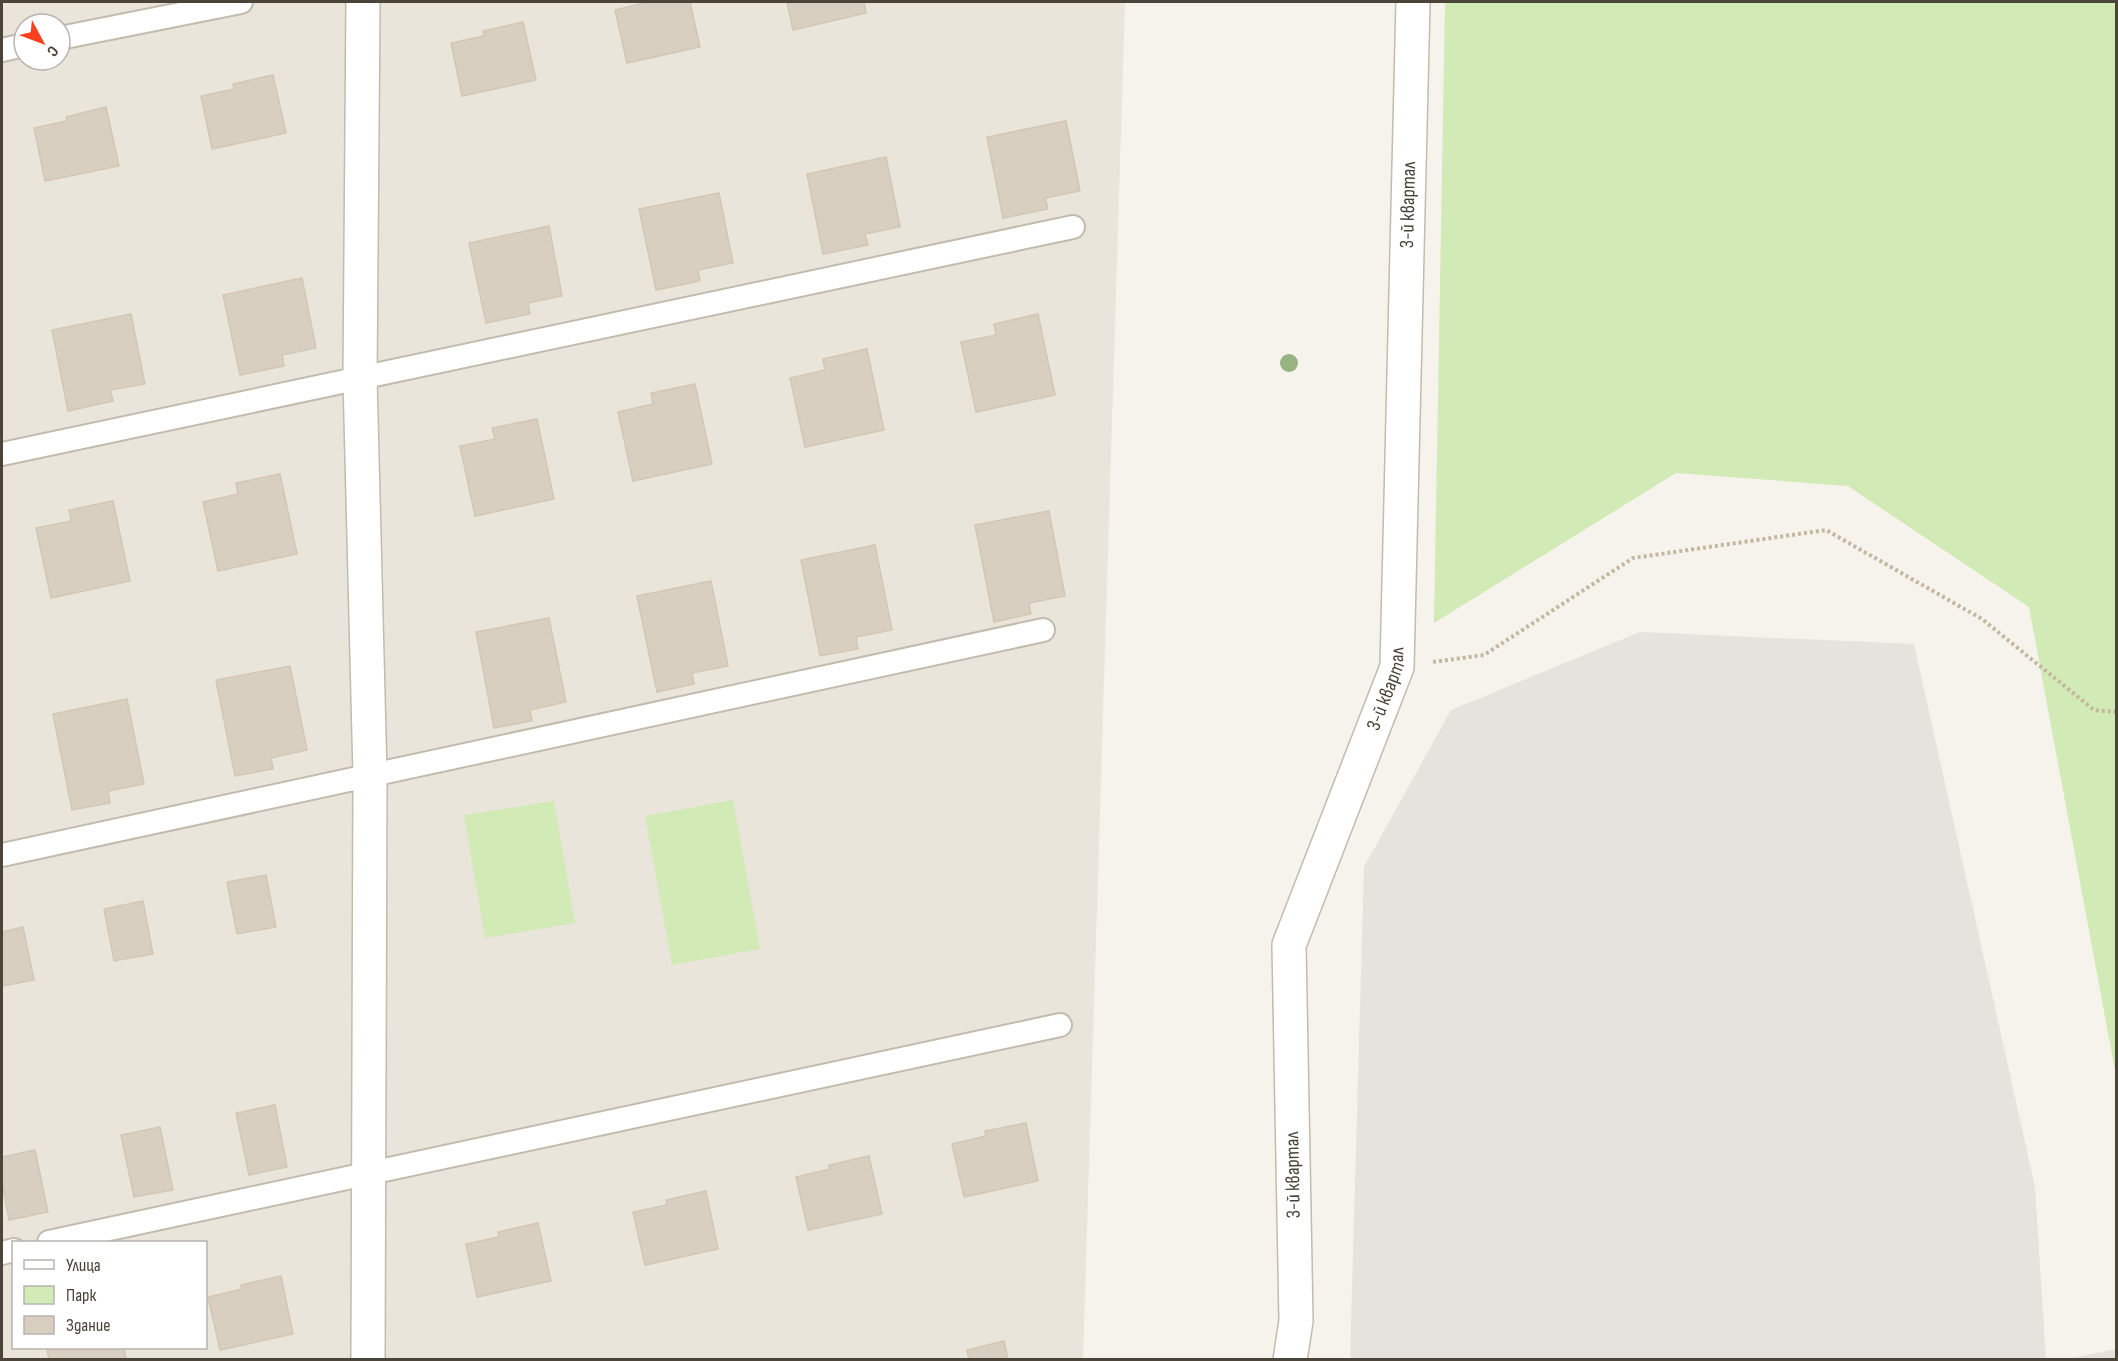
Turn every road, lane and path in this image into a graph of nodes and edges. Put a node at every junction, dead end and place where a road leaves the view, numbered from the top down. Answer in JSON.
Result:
{"nodes":[{"id":1,"x":241,"y":2,"type":"edge"},
{"id":2,"x":363,"y":2,"type":"edge"},
{"id":3,"x":1413,"y":2,"type":"edge"},
{"id":4,"x":72,"y":36,"type":"edge"},
{"id":5,"x":1073,"y":227,"type":"dead end"},
{"id":6,"x":360,"y":378,"type":"junction"},
{"id":7,"x":2,"y":454,"type":"edge"},
{"id":8,"x":1043,"y":630,"type":"dead end"},
{"id":9,"x":1397,"y":667,"type":"junction"},
{"id":10,"x":2116,"y":712,"type":"edge"},
{"id":11,"x":370,"y":775,"type":"junction"},
{"id":12,"x":2,"y":855,"type":"edge"},
{"id":13,"x":1060,"y":1025,"type":"dead end"},
{"id":14,"x":369,"y":1174,"type":"junction"},
{"id":15,"x":54,"y":1241,"type":"edge"},
{"id":16,"x":368,"y":1359,"type":"edge"},
{"id":17,"x":1290,"y":1359,"type":"edge"}],
"edges":[{"from":1,"to":4,"type":"lane"},
{"from":2,"to":6,"type":"street"},
{"from":3,"to":9,"type":"street","name":"3-й квартал"},
{"from":5,"to":6,"type":"lane"},
{"from":6,"to":7,"type":"lane"},
{"from":6,"to":11,"type":"street"},
{"from":8,"to":11,"type":"lane"},
{"from":9,"to":10,"type":"path"},
{"from":9,"to":17,"type":"street","name":"3-й квартал"},
{"from":11,"to":12,"type":"lane"},
{"from":11,"to":14,"type":"street"},
{"from":13,"to":14,"type":"lane"},
{"from":14,"to":15,"type":"lane"},
{"from":14,"to":16,"type":"street"}]}
